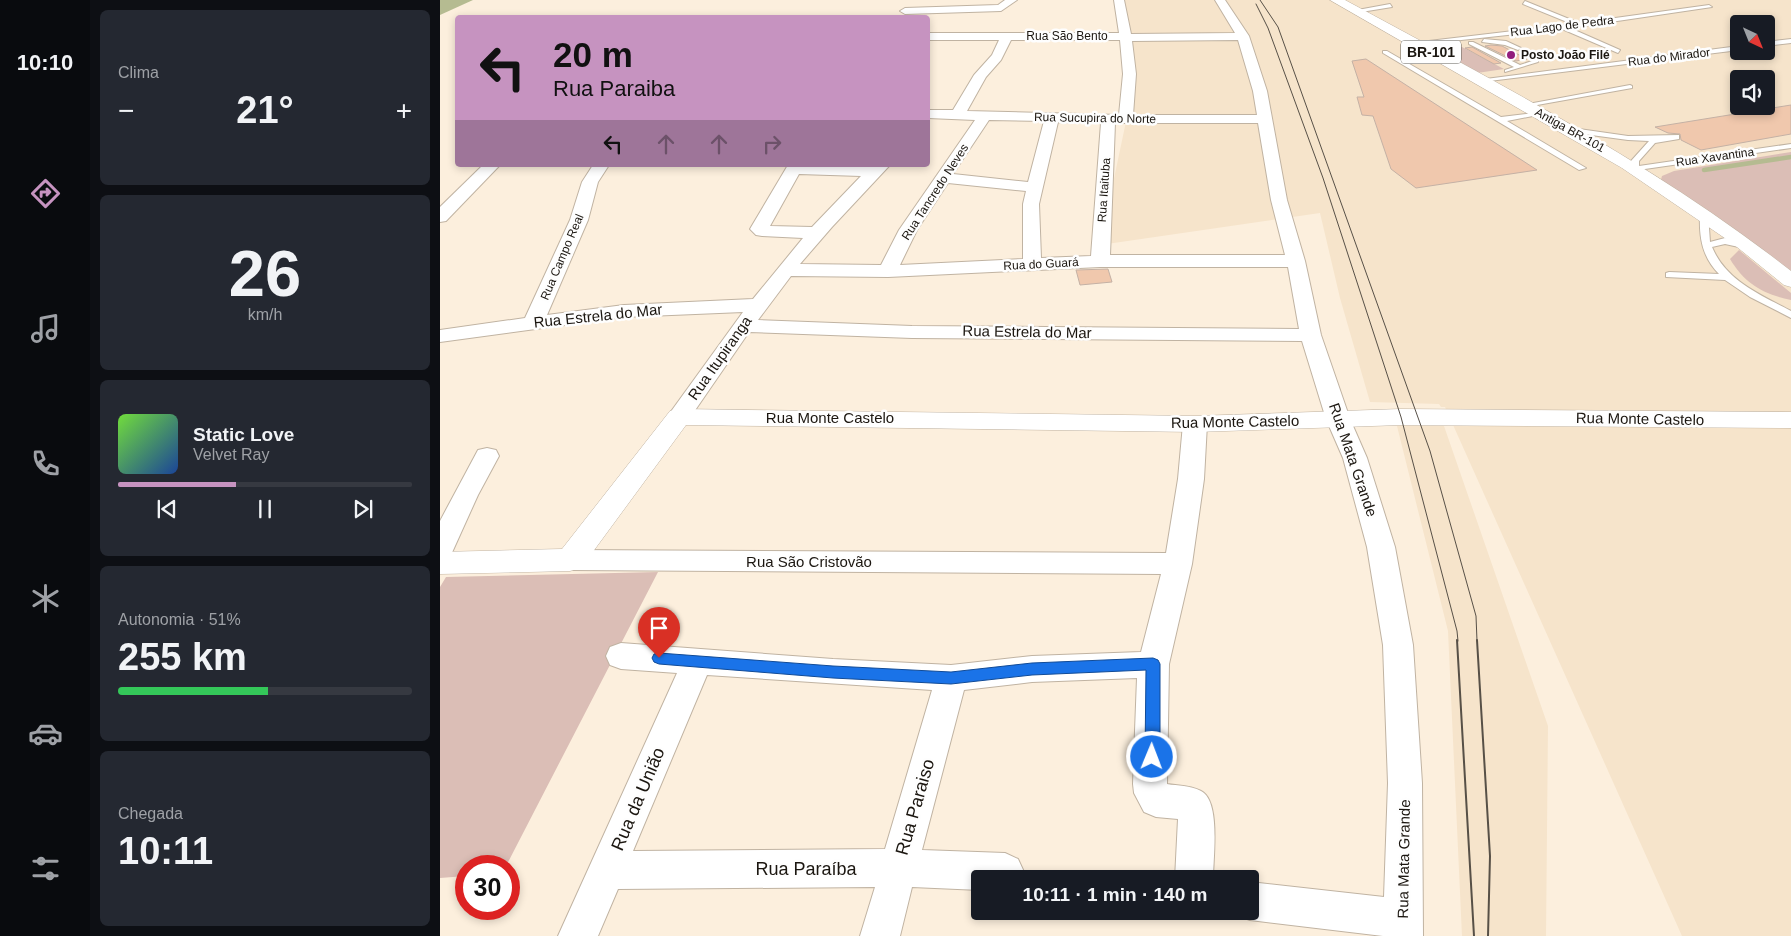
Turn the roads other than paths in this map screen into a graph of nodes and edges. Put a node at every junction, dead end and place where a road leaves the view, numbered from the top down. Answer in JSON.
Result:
{"nodes":[{"id":1,"x":1012,"y":0,"type":"edge"},
{"id":2,"x":1119,"y":0,"type":"edge"},
{"id":3,"x":1220,"y":0,"type":"edge"},
{"id":4,"x":1336,"y":0,"type":"edge"},
{"id":5,"x":1525,"y":2,"type":"dead end"},
{"id":6,"x":1390,"y":6,"type":"dead end"},
{"id":7,"x":1709,"y":7,"type":"dead end"},
{"id":8,"x":904,"y":9,"type":"edge"},
{"id":9,"x":1355,"y":11,"type":"junction"},
{"id":10,"x":1580,"y":25,"type":"junction"},
{"id":11,"x":1563,"y":27,"type":"junction"},
{"id":12,"x":930,"y":36,"type":"edge"},
{"id":13,"x":1243,"y":36,"type":"junction"},
{"id":14,"x":1126,"y":37,"type":"junction"},
{"id":15,"x":1007,"y":38,"type":"junction"},
{"id":16,"x":1791,"y":41,"type":"edge"},
{"id":17,"x":1469,"y":42,"type":"junction"},
{"id":18,"x":1419,"y":43,"type":"junction"},
{"id":19,"x":1775,"y":43,"type":"edge"},
{"id":20,"x":1518,"y":48,"type":"dead end"},
{"id":21,"x":1730,"y":49,"type":"edge"},
{"id":22,"x":1618,"y":51,"type":"dead end"},
{"id":23,"x":1385,"y":52,"type":"dead end"},
{"id":24,"x":1529,"y":53,"type":"dead end"},
{"id":25,"x":1535,"y":62,"type":"junction"},
{"id":26,"x":1519,"y":67,"type":"junction"},
{"id":27,"x":1578,"y":68,"type":"junction"},
{"id":28,"x":1490,"y":82,"type":"junction"},
{"id":29,"x":1630,"y":87,"type":"dead end"},
{"id":30,"x":1526,"y":105,"type":"junction"},
{"id":31,"x":1541,"y":113,"type":"junction"},
{"id":32,"x":930,"y":114,"type":"edge"},
{"id":33,"x":958,"y":115,"type":"junction"},
{"id":34,"x":985,"y":116,"type":"junction"},
{"id":35,"x":1052,"y":118,"type":"junction"},
{"id":36,"x":1108,"y":119,"type":"junction"},
{"id":37,"x":1263,"y":119,"type":"junction"},
{"id":38,"x":1125,"y":120,"type":"junction"},
{"id":39,"x":1499,"y":120,"type":"junction"},
{"id":40,"x":1572,"y":130,"type":"junction"},
{"id":41,"x":1676,"y":138,"type":"dead end"},
{"id":42,"x":1665,"y":139,"type":"junction"},
{"id":43,"x":1791,"y":146,"type":"edge"},
{"id":44,"x":490,"y":167,"type":"edge"},
{"id":45,"x":600,"y":167,"type":"edge"},
{"id":46,"x":794,"y":167,"type":"edge"},
{"id":47,"x":1637,"y":167,"type":"junction"},
{"id":48,"x":1582,"y":168,"type":"dead end"},
{"id":49,"x":878,"y":169,"type":"edge"},
{"id":50,"x":945,"y":178,"type":"junction"},
{"id":51,"x":1034,"y":187,"type":"junction"},
{"id":52,"x":1704,"y":214,"type":"junction"},
{"id":53,"x":440,"y":217,"type":"edge"},
{"id":54,"x":819,"y":233,"type":"junction"},
{"id":55,"x":1706,"y":246,"type":"junction"},
{"id":56,"x":1748,"y":247,"type":"junction"},
{"id":57,"x":1100,"y":261,"type":"junction"},
{"id":58,"x":1296,"y":261,"type":"junction"},
{"id":59,"x":1032,"y":264,"type":"junction"},
{"id":60,"x":785,"y":270,"type":"junction"},
{"id":61,"x":888,"y":271,"type":"junction"},
{"id":62,"x":1669,"y":275,"type":"dead end"},
{"id":63,"x":1727,"y":277,"type":"junction"},
{"id":64,"x":1791,"y":281,"type":"edge"},
{"id":65,"x":1767,"y":302,"type":"junction"},
{"id":66,"x":758,"y":305,"type":"junction"},
{"id":67,"x":1791,"y":307,"type":"edge"},
{"id":68,"x":1791,"y":315,"type":"edge"},
{"id":69,"x":534,"y":322,"type":"junction"},
{"id":70,"x":742,"y":326,"type":"junction"},
{"id":71,"x":1311,"y":335,"type":"junction"},
{"id":72,"x":443,"y":342,"type":"edge"},
{"id":73,"x":679,"y":417,"type":"junction"},
{"id":74,"x":1338,"y":419,"type":"junction"},
{"id":75,"x":1791,"y":420,"type":"edge"},
{"id":76,"x":1195,"y":424,"type":"junction"},
{"id":77,"x":487,"y":456,"type":"dead end"},
{"id":78,"x":440,"y":550,"type":"edge"},
{"id":79,"x":570,"y":560,"type":"junction"},
{"id":80,"x":440,"y":563,"type":"edge"},
{"id":81,"x":1178,"y":564,"type":"junction"},
{"id":82,"x":621,"y":656,"type":"dead end"},
{"id":83,"x":698,"y":661,"type":"junction"},
{"id":84,"x":1153,"y":664,"type":"junction"},
{"id":85,"x":951,"y":678,"type":"junction"},
{"id":86,"x":898,"y":868,"type":"junction"},
{"id":87,"x":608,"y":870,"type":"junction"},
{"id":88,"x":1194,"y":870,"type":"edge"},
{"id":89,"x":971,"y":871,"type":"edge"},
{"id":90,"x":1259,"y":903,"type":"edge"},
{"id":91,"x":1403,"y":927,"type":"edge"},
{"id":92,"x":578,"y":936,"type":"edge"},
{"id":93,"x":880,"y":936,"type":"edge"}],
"edges":[{"from":1,"to":8,"type":"street"},
{"from":2,"to":14,"type":"street"},
{"from":3,"to":13,"type":"street","name":"Rua Mata Grande"},
{"from":4,"to":9,"type":"street","name":"Antiga BR-101","number":"BR-101"},
{"from":5,"to":10,"type":"lane"},
{"from":6,"to":9,"type":"lane"},
{"from":7,"to":10,"type":"lane","name":"Rua Lago de Pedra"},
{"from":9,"to":18,"type":"street","name":"Antiga BR-101","number":"BR-101"},
{"from":10,"to":11,"type":"lane","name":"Rua Lago de Pedra"},
{"from":11,"to":18,"type":"lane","name":"Rua Lago de Pedra"},
{"from":11,"to":22,"type":"lane"},
{"from":12,"to":15,"type":"street","name":"Rua São Bento"},
{"from":13,"to":14,"type":"street","name":"Rua São Bento"},
{"from":13,"to":37,"type":"street","name":"Rua Mata Grande"},
{"from":14,"to":15,"type":"street","name":"Rua São Bento"},
{"from":14,"to":38,"type":"street"},
{"from":15,"to":33,"type":"street"},
{"from":16,"to":19,"type":"lane"},
{"from":17,"to":18,"type":"lane"},
{"from":17,"to":20,"type":"lane"},
{"from":17,"to":26,"type":"lane"},
{"from":18,"to":28,"type":"street","name":"Antiga BR-101","number":"BR-101"},
{"from":21,"to":27,"type":"lane","name":"Rua do Mirador"},
{"from":23,"to":39,"type":"lane"},
{"from":24,"to":25,"type":"lane"},
{"from":25,"to":26,"type":"lane"},
{"from":25,"to":27,"type":"lane"},
{"from":26,"to":28,"type":"lane"},
{"from":27,"to":28,"type":"lane","name":"Rua do Mirador"},
{"from":28,"to":30,"type":"street","name":"Antiga BR-101","number":"BR-101"},
{"from":29,"to":30,"type":"lane"},
{"from":30,"to":31,"type":"street","name":"Antiga BR-101","number":"BR-101"},
{"from":31,"to":39,"type":"lane"},
{"from":31,"to":40,"type":"street","name":"Antiga BR-101","number":"BR-101"},
{"from":32,"to":33,"type":"street","name":"Rua Sucupira do Norte"},
{"from":33,"to":34,"type":"street","name":"Rua Sucupira do Norte"},
{"from":34,"to":35,"type":"street","name":"Rua Sucupira do Norte"},
{"from":34,"to":50,"type":"street","name":"Rua Tancredo Neves"},
{"from":35,"to":36,"type":"street","name":"Rua Sucupira do Norte"},
{"from":35,"to":51,"type":"street"},
{"from":36,"to":38,"type":"street","name":"Rua Sucupira do Norte"},
{"from":36,"to":57,"type":"street","name":"Rua Itaituba"},
{"from":37,"to":38,"type":"street","name":"Rua Sucupira do Norte"},
{"from":37,"to":58,"type":"street","name":"Rua Mata Grande"},
{"from":39,"to":48,"type":"lane"},
{"from":40,"to":42,"type":"lane"},
{"from":40,"to":47,"type":"street","name":"Antiga BR-101","number":"BR-101"},
{"from":41,"to":42,"type":"lane"},
{"from":42,"to":47,"type":"lane"},
{"from":43,"to":47,"type":"lane","name":"Rua Xavantina"},
{"from":44,"to":53,"type":"street"},
{"from":45,"to":69,"type":"street","name":"Rua Campo Real"},
{"from":46,"to":49,"type":"street"},
{"from":46,"to":54,"type":"street"},
{"from":47,"to":52,"type":"street","name":"Antiga BR-101","number":"BR-101"},
{"from":49,"to":54,"type":"street","name":"Rua Itupiranga"},
{"from":50,"to":51,"type":"street"},
{"from":50,"to":61,"type":"street","name":"Rua Tancredo Neves"},
{"from":51,"to":59,"type":"street"},
{"from":52,"to":55,"type":"lane"},
{"from":52,"to":56,"type":"street","name":"Antiga BR-101","number":"BR-101"},
{"from":54,"to":60,"type":"street","name":"Rua Itupiranga"},
{"from":55,"to":56,"type":"lane"},
{"from":55,"to":63,"type":"lane"},
{"from":56,"to":64,"type":"street","name":"Antiga BR-101","number":"BR-101"},
{"from":57,"to":58,"type":"street","name":"Rua do Guará"},
{"from":57,"to":59,"type":"street","name":"Rua do Guará"},
{"from":58,"to":71,"type":"street","name":"Rua Mata Grande"},
{"from":59,"to":61,"type":"street","name":"Rua do Guará"},
{"from":60,"to":61,"type":"street","name":"Rua do Guará"},
{"from":60,"to":66,"type":"street","name":"Rua Itupiranga"},
{"from":62,"to":63,"type":"lane"},
{"from":63,"to":65,"type":"lane"},
{"from":65,"to":67,"type":"lane"},
{"from":65,"to":68,"type":"lane"},
{"from":66,"to":69,"type":"street","name":"Rua Estrela do Mar"},
{"from":66,"to":70,"type":"street","name":"Rua Itupiranga"},
{"from":69,"to":72,"type":"street","name":"Rua Estrela do Mar"},
{"from":70,"to":71,"type":"street","name":"Rua Estrela do Mar"},
{"from":70,"to":73,"type":"street","name":"Rua Itupiranga"},
{"from":71,"to":74,"type":"street","name":"Rua Mata Grande"},
{"from":73,"to":76,"type":"street","name":"Rua Monte Castelo"},
{"from":73,"to":79,"type":"street","name":"Rua Itupiranga"},
{"from":74,"to":75,"type":"street","name":"Rua Monte Castelo"},
{"from":74,"to":76,"type":"street","name":"Rua Monte Castelo"},
{"from":74,"to":91,"type":"street","name":"Rua Mata Grande"},
{"from":76,"to":81,"type":"street"},
{"from":77,"to":78,"type":"street"},
{"from":79,"to":80,"type":"street","name":"Rua São Cristovão"},
{"from":79,"to":81,"type":"street","name":"Rua São Cristovão"},
{"from":81,"to":84,"type":"street"},
{"from":82,"to":83,"type":"street"},
{"from":83,"to":85,"type":"street"},
{"from":83,"to":87,"type":"street","name":"Rua da União"},
{"from":84,"to":85,"type":"street"},
{"from":84,"to":88,"type":"street"},
{"from":85,"to":86,"type":"street","name":"Rua Paraiso"},
{"from":86,"to":87,"type":"street","name":"Rua Paraíba"},
{"from":86,"to":89,"type":"street","name":"Rua Paraíba"},
{"from":86,"to":93,"type":"street","name":"Rua Paraiso"},
{"from":87,"to":92,"type":"street","name":"Rua da União"},
{"from":90,"to":91,"type":"street"}]}
